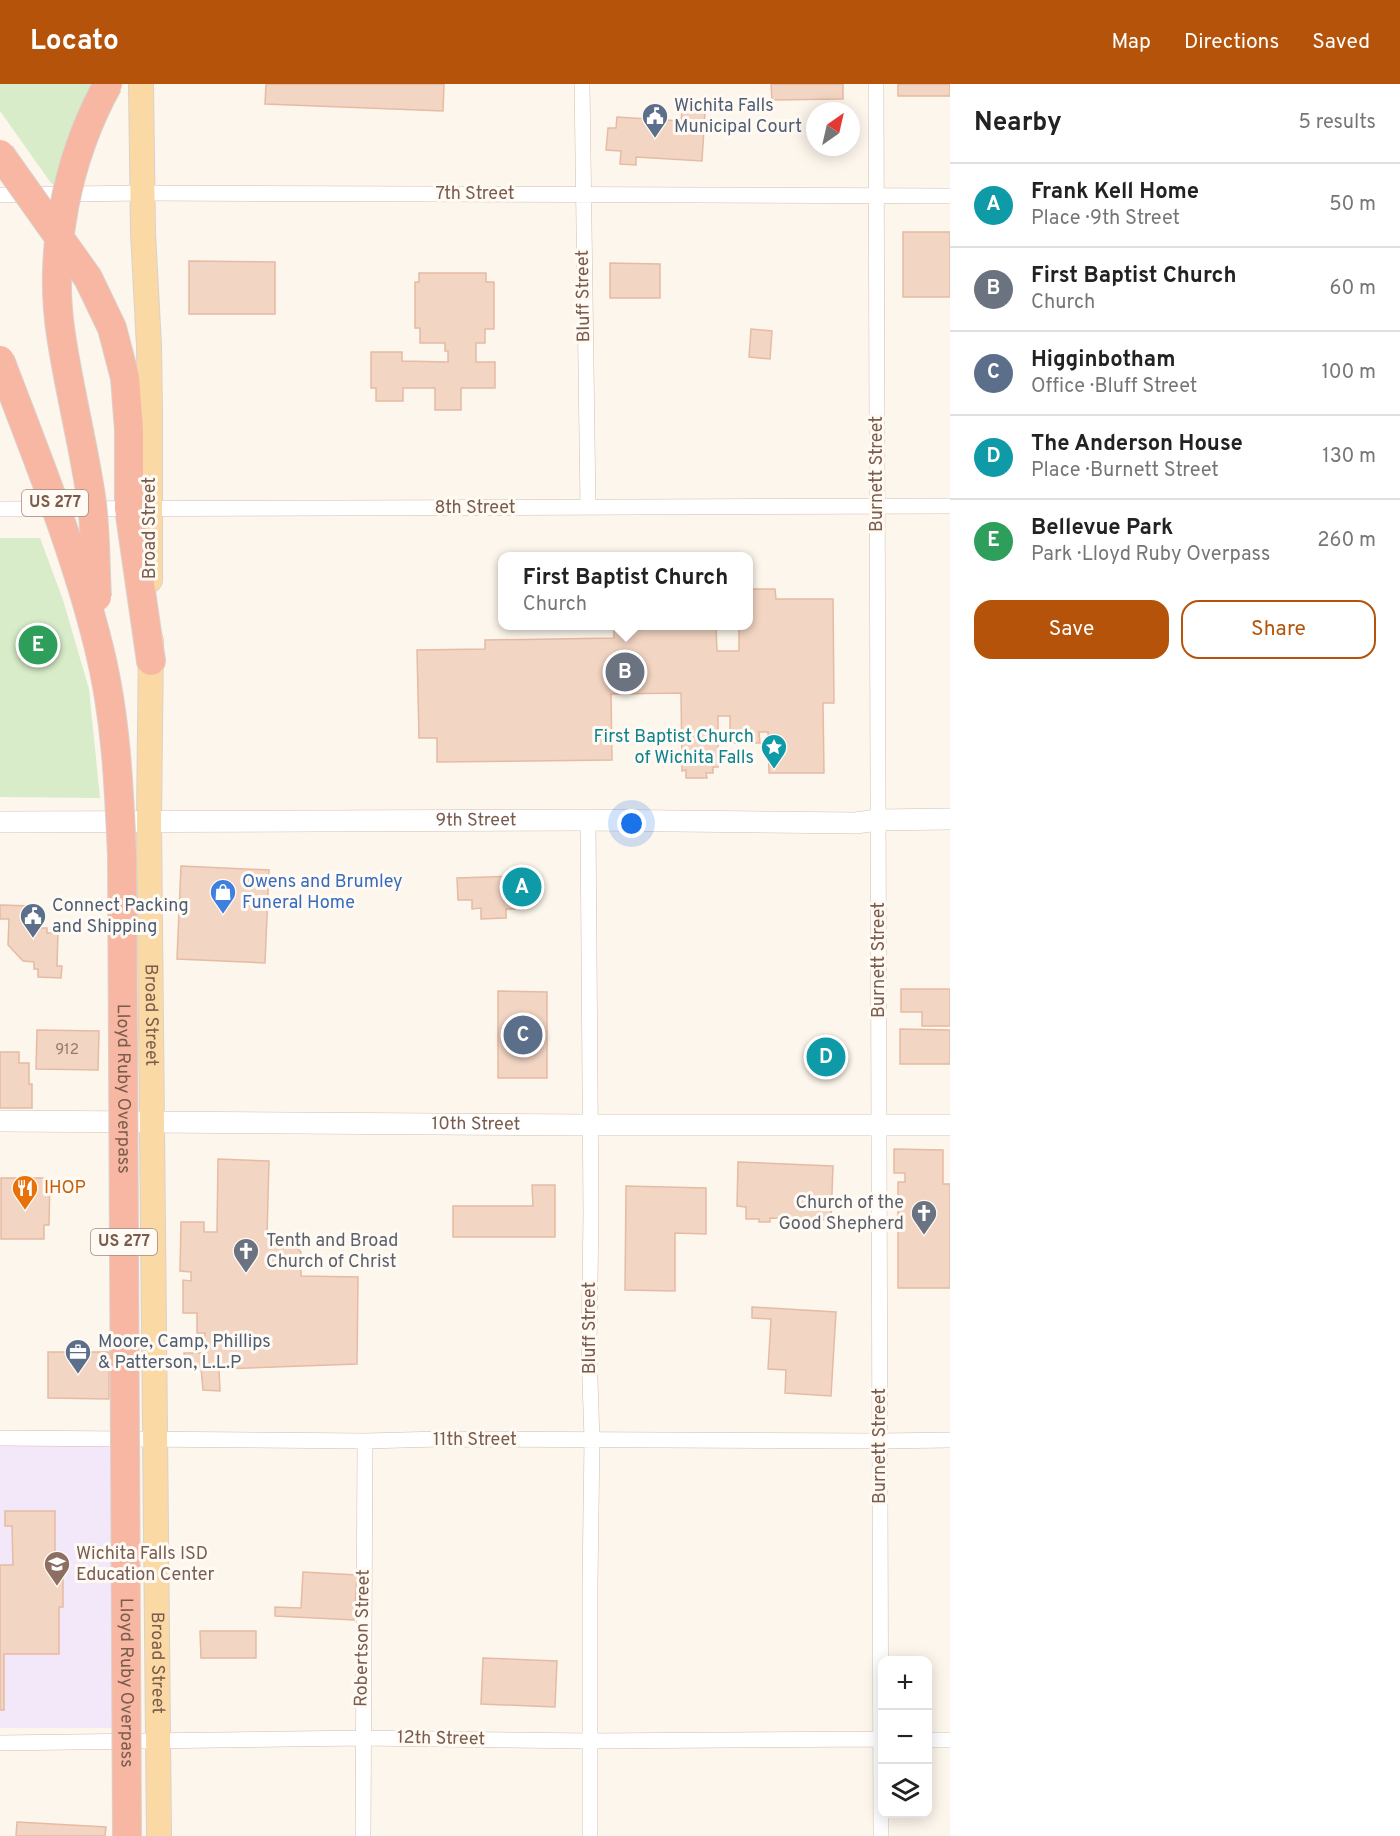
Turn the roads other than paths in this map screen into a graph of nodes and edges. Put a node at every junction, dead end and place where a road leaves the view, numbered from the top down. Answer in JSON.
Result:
{"nodes":[{"id":1,"x":108,"y":84,"type":"edge"},
{"id":2,"x":141,"y":84,"type":"edge"},
{"id":3,"x":582,"y":84,"type":"edge"},
{"id":4,"x":876,"y":84,"type":"edge"},
{"id":5,"x":0,"y":154,"type":"edge"},
{"id":6,"x":143,"y":193,"type":"junction"},
{"id":7,"x":0,"y":195,"type":"edge"},
{"id":8,"x":582,"y":195,"type":"junction"},
{"id":9,"x":950,"y":196,"type":"edge"},
{"id":10,"x":876,"y":197,"type":"junction"},
{"id":11,"x":0,"y":360,"type":"edge"},
{"id":12,"x":877,"y":506,"type":"junction"},
{"id":13,"x":950,"y":506,"type":"edge"},
{"id":14,"x":588,"y":507,"type":"junction"},
{"id":15,"x":139,"y":508,"type":"junction"},
{"id":16,"x":0,"y":509,"type":"edge"},
{"id":17,"x":100,"y":650,"type":"junction"},
{"id":18,"x":151,"y":661,"type":"joint"},
{"id":19,"x":878,"y":819,"type":"junction"},
{"id":20,"x":950,"y":819,"type":"edge"},
{"id":21,"x":588,"y":820,"type":"junction"},
{"id":22,"x":0,"y":822,"type":"edge"},
{"id":23,"x":149,"y":822,"type":"junction"},
{"id":24,"x":0,"y":1121,"type":"edge"},
{"id":25,"x":152,"y":1122,"type":"junction"},
{"id":26,"x":590,"y":1125,"type":"junction"},
{"id":27,"x":879,"y":1125,"type":"junction"},
{"id":28,"x":950,"y":1125,"type":"edge"},
{"id":29,"x":0,"y":1438,"type":"edge"},
{"id":30,"x":155,"y":1438,"type":"junction"},
{"id":31,"x":592,"y":1440,"type":"junction"},
{"id":32,"x":950,"y":1440,"type":"edge"},
{"id":33,"x":365,"y":1441,"type":"junction"},
{"id":34,"x":880,"y":1441,"type":"junction"},
{"id":35,"x":882,"y":1710,"type":"edge"},
{"id":36,"x":362,"y":1738,"type":"junction"},
{"id":37,"x":878,"y":1739,"type":"edge"},
{"id":38,"x":932,"y":1740,"type":"edge"},
{"id":39,"x":950,"y":1740,"type":"edge"},
{"id":40,"x":158,"y":1741,"type":"junction"},
{"id":41,"x":590,"y":1741,"type":"junction"},
{"id":42,"x":0,"y":1743,"type":"edge"},
{"id":43,"x":882,"y":1764,"type":"edge"},
{"id":44,"x":128,"y":1836,"type":"edge"},
{"id":45,"x":159,"y":1836,"type":"edge"},
{"id":46,"x":363,"y":1836,"type":"edge"},
{"id":47,"x":590,"y":1836,"type":"edge"},
{"id":48,"x":881,"y":1836,"type":"edge"}],
"edges":[{"from":1,"to":17,"type":"highway","bridge":true},
{"from":2,"to":6,"type":"main road","name":"Broad Street"},
{"from":3,"to":8,"type":"street","name":"Bluff Street"},
{"from":4,"to":10,"type":"street","name":"Burnett Street"},
{"from":5,"to":15,"type":"highway","bridge":true},
{"from":6,"to":7,"type":"street","name":"7th Street"},
{"from":6,"to":8,"type":"street","name":"7th Street"},
{"from":6,"to":15,"type":"main road","name":"Broad Street"},
{"from":8,"to":10,"type":"street","name":"7th Street"},
{"from":8,"to":14,"type":"street","name":"Bluff Street"},
{"from":9,"to":10,"type":"street","name":"7th Street"},
{"from":10,"to":12,"type":"street","name":"Burnett Street"},
{"from":11,"to":17,"type":"highway","name":"Lloyd Ruby Overpass","number":"US 277","bridge":true},
{"from":12,"to":13,"type":"street","name":"8th Street"},
{"from":12,"to":14,"type":"street","name":"8th Street"},
{"from":12,"to":19,"type":"street","name":"Burnett Street"},
{"from":14,"to":15,"type":"street","name":"8th Street"},
{"from":15,"to":16,"type":"street","name":"8th Street"},
{"from":15,"to":18,"type":"highway"},
{"from":17,"to":44,"type":"highway","name":"Lloyd Ruby Overpass","number":"US 277","bridge":true},
{"from":18,"to":23,"type":"main road","name":"Broad Street"},
{"from":19,"to":20,"type":"street","name":"9th Street"},
{"from":19,"to":21,"type":"street","name":"9th Street"},
{"from":19,"to":27,"type":"street","name":"Burnett Street"},
{"from":21,"to":23,"type":"street","name":"9th Street"},
{"from":21,"to":26,"type":"street","name":"Bluff Street"},
{"from":22,"to":23,"type":"street","name":"9th Street"},
{"from":23,"to":25,"type":"main road","name":"Broad Street"},
{"from":24,"to":25,"type":"street","name":"10th Street"},
{"from":25,"to":26,"type":"street","name":"10th Street"},
{"from":25,"to":30,"type":"main road","name":"Broad Street"},
{"from":26,"to":27,"type":"street","name":"10th Street"},
{"from":26,"to":31,"type":"street","name":"Bluff Street"},
{"from":27,"to":28,"type":"street","name":"10th Street"},
{"from":27,"to":34,"type":"street","name":"Burnett Street"},
{"from":29,"to":30,"type":"street","name":"11th Street"},
{"from":30,"to":33,"type":"street","name":"11th Street"},
{"from":30,"to":40,"type":"main road","name":"Broad Street"},
{"from":31,"to":33,"type":"street","name":"11th Street"},
{"from":31,"to":34,"type":"street","name":"11th Street"},
{"from":31,"to":41,"type":"street","name":"Bluff Street"},
{"from":32,"to":34,"type":"street","name":"11th Street"},
{"from":33,"to":36,"type":"street","name":"Robertson Street"},
{"from":34,"to":35,"type":"street","name":"Burnett Street"},
{"from":36,"to":40,"type":"street","name":"12th Street"},
{"from":36,"to":41,"type":"street","name":"12th Street"},
{"from":36,"to":46,"type":"street","name":"Robertson Street"},
{"from":37,"to":41,"type":"street","name":"12th Street"},
{"from":38,"to":39,"type":"street"},
{"from":40,"to":42,"type":"street","name":"12th Street"},
{"from":40,"to":45,"type":"main road","name":"Broad Street"},
{"from":41,"to":47,"type":"street","name":"Bluff Street"},
{"from":43,"to":48,"type":"street","name":"Burnett Street"}]}
